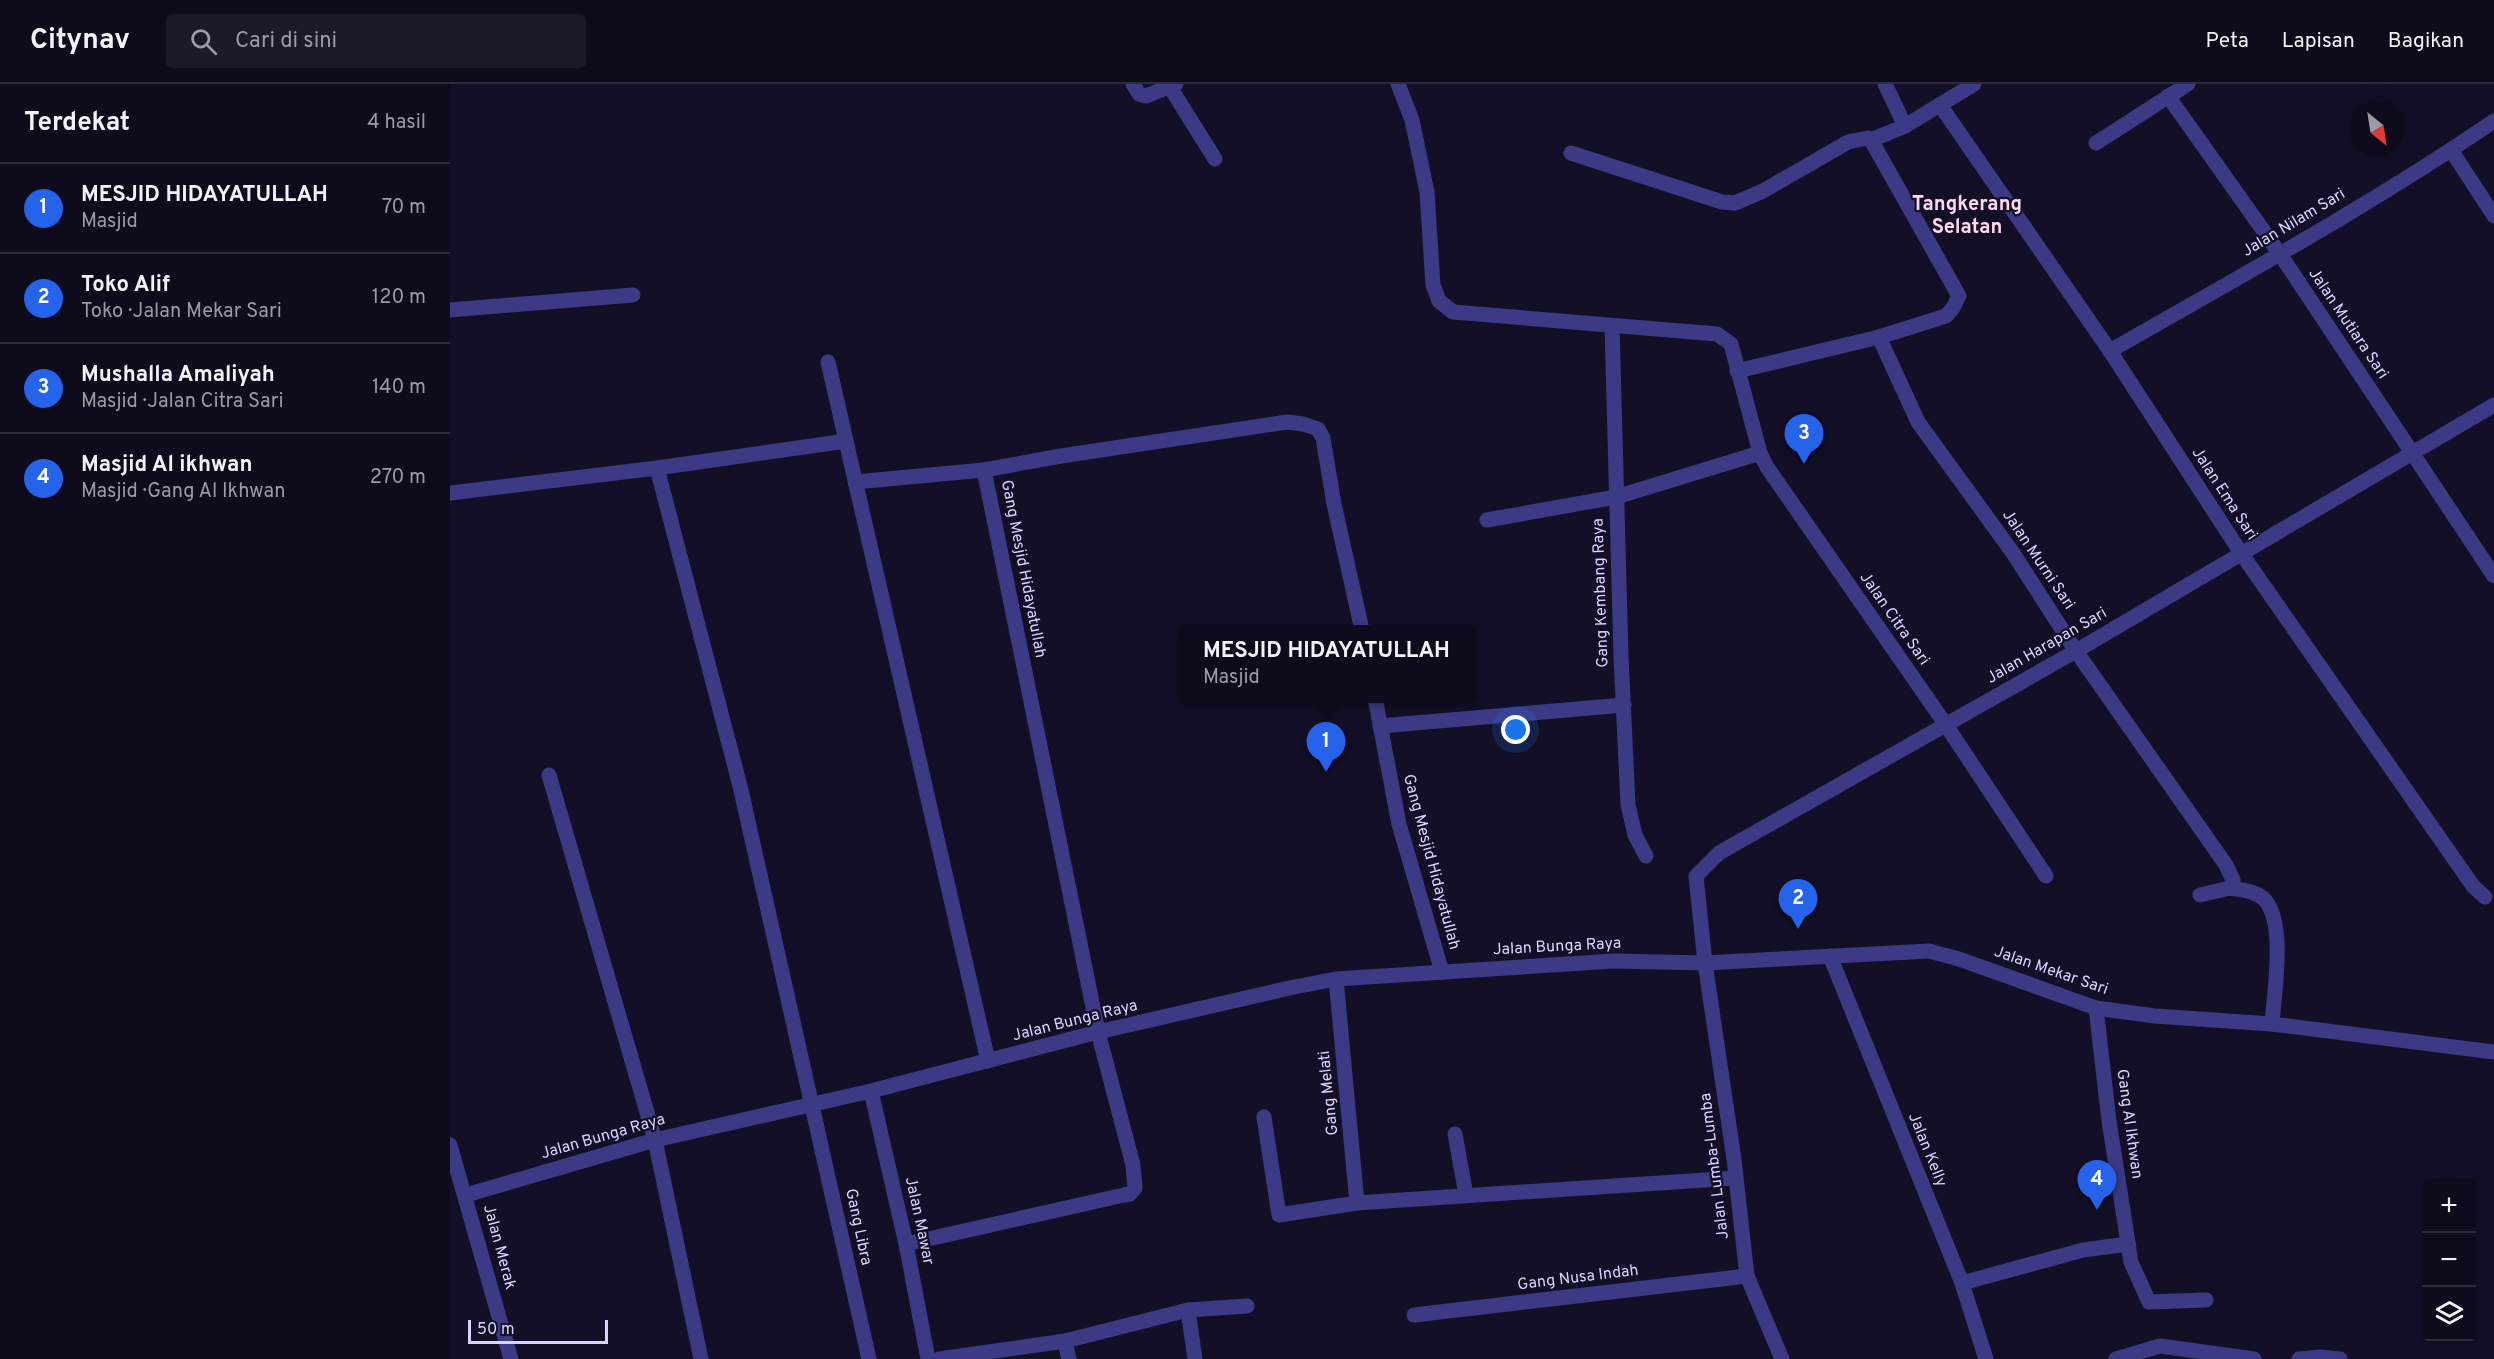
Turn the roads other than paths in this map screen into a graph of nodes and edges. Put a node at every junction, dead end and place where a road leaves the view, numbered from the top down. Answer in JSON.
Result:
{"nodes":[{"id":1,"x":1133,"y":84,"type":"edge"},
{"id":2,"x":1398,"y":84,"type":"edge"},
{"id":3,"x":1885,"y":84,"type":"edge"},
{"id":4,"x":1974,"y":84,"type":"edge"},
{"id":5,"x":2188,"y":84,"type":"edge"},
{"id":6,"x":1173,"y":85,"type":"edge"},
{"id":7,"x":2168,"y":96,"type":"junction"},
{"id":8,"x":1940,"y":105,"type":"junction"},
{"id":9,"x":2494,"y":121,"type":"edge"},
{"id":10,"x":1905,"y":126,"type":"junction"},
{"id":11,"x":1871,"y":140,"type":"junction"},
{"id":12,"x":2096,"y":142,"type":"dead end"},
{"id":13,"x":2451,"y":150,"type":"junction"},
{"id":14,"x":1571,"y":153,"type":"dead end"},
{"id":15,"x":1215,"y":159,"type":"dead end"},
{"id":16,"x":2494,"y":216,"type":"edge"},
{"id":17,"x":2280,"y":254,"type":"junction"},
{"id":18,"x":633,"y":295,"type":"dead end"},
{"id":19,"x":450,"y":310,"type":"edge"},
{"id":20,"x":1612,"y":326,"type":"junction"},
{"id":21,"x":1879,"y":337,"type":"junction"},
{"id":22,"x":2110,"y":351,"type":"junction"},
{"id":23,"x":828,"y":362,"type":"dead end"},
{"id":24,"x":1737,"y":371,"type":"junction"},
{"id":25,"x":2494,"y":405,"type":"edge"},
{"id":26,"x":846,"y":441,"type":"junction"},
{"id":27,"x":2413,"y":452,"type":"junction"},
{"id":28,"x":1760,"y":453,"type":"junction"},
{"id":29,"x":657,"y":468,"type":"junction"},
{"id":30,"x":984,"y":470,"type":"junction"},
{"id":31,"x":855,"y":482,"type":"junction"},
{"id":32,"x":450,"y":493,"type":"edge"},
{"id":33,"x":1616,"y":497,"type":"junction"},
{"id":34,"x":1486,"y":520,"type":"dead end"},
{"id":35,"x":2241,"y":553,"type":"junction"},
{"id":36,"x":2494,"y":576,"type":"edge"},
{"id":37,"x":1361,"y":625,"type":"edge"},
{"id":38,"x":2076,"y":651,"type":"junction"},
{"id":39,"x":1376,"y":703,"type":"edge"},
{"id":40,"x":1624,"y":705,"type":"junction"},
{"id":41,"x":1946,"y":725,"type":"junction"},
{"id":42,"x":1380,"y":726,"type":"junction"},
{"id":43,"x":549,"y":775,"type":"dead end"},
{"id":44,"x":1646,"y":856,"type":"dead end"},
{"id":45,"x":2046,"y":876,"type":"dead end"},
{"id":46,"x":2230,"y":888,"type":"junction"},
{"id":47,"x":2200,"y":895,"type":"dead end"},
{"id":48,"x":2485,"y":897,"type":"dead end"},
{"id":49,"x":1830,"y":956,"type":"junction"},
{"id":50,"x":1705,"y":963,"type":"junction"},
{"id":51,"x":1442,"y":972,"type":"junction"},
{"id":52,"x":1336,"y":979,"type":"junction"},
{"id":53,"x":2096,"y":1008,"type":"junction"},
{"id":54,"x":2272,"y":1024,"type":"junction"},
{"id":55,"x":1098,"y":1032,"type":"junction"},
{"id":56,"x":2494,"y":1052,"type":"edge"},
{"id":57,"x":988,"y":1061,"type":"junction"},
{"id":58,"x":871,"y":1091,"type":"junction"},
{"id":59,"x":812,"y":1103,"type":"junction"},
{"id":60,"x":1264,"y":1117,"type":"dead end"},
{"id":61,"x":1455,"y":1134,"type":"dead end"},
{"id":62,"x":655,"y":1140,"type":"junction"},
{"id":63,"x":450,"y":1145,"type":"edge"},
{"id":64,"x":1735,"y":1178,"type":"junction"},
{"id":65,"x":466,"y":1195,"type":"junction"},
{"id":66,"x":1466,"y":1195,"type":"junction"},
{"id":67,"x":1357,"y":1203,"type":"junction"},
{"id":68,"x":906,"y":1244,"type":"junction"},
{"id":69,"x":2128,"y":1244,"type":"junction"},
{"id":70,"x":1747,"y":1276,"type":"junction"},
{"id":71,"x":1962,"y":1283,"type":"junction"},
{"id":72,"x":2206,"y":1300,"type":"dead end"},
{"id":73,"x":1247,"y":1306,"type":"dead end"},
{"id":74,"x":1188,"y":1310,"type":"junction"},
{"id":75,"x":1413,"y":1315,"type":"dead end"},
{"id":76,"x":1065,"y":1341,"type":"junction"},
{"id":77,"x":511,"y":1359,"type":"edge"},
{"id":78,"x":701,"y":1359,"type":"edge"},
{"id":79,"x":869,"y":1359,"type":"edge"},
{"id":80,"x":928,"y":1359,"type":"edge"},
{"id":81,"x":939,"y":1359,"type":"edge"},
{"id":82,"x":1069,"y":1359,"type":"edge"},
{"id":83,"x":1195,"y":1359,"type":"edge"},
{"id":84,"x":1782,"y":1359,"type":"edge"},
{"id":85,"x":1986,"y":1359,"type":"edge"},
{"id":86,"x":2116,"y":1359,"type":"edge"},
{"id":87,"x":2254,"y":1359,"type":"edge"},
{"id":88,"x":2299,"y":1359,"type":"edge"},
{"id":89,"x":2340,"y":1359,"type":"edge"}],
"edges":[{"from":1,"to":6,"type":"street"},
{"from":2,"to":20,"type":"street"},
{"from":3,"to":10,"type":"street"},
{"from":4,"to":8,"type":"street"},
{"from":5,"to":7,"type":"street"},
{"from":6,"to":15,"type":"street"},
{"from":7,"to":12,"type":"street"},
{"from":7,"to":17,"type":"street","name":"Jalan Mutiara Sari"},
{"from":8,"to":10,"type":"street"},
{"from":8,"to":22,"type":"street","name":"Jalan Ema Sari"},
{"from":9,"to":13,"type":"street","name":"Jalan Nilam Sari"},
{"from":10,"to":11,"type":"street"},
{"from":11,"to":14,"type":"street"},
{"from":11,"to":21,"type":"street"},
{"from":13,"to":16,"type":"street"},
{"from":13,"to":17,"type":"street","name":"Jalan Nilam Sari"},
{"from":17,"to":22,"type":"street","name":"Jalan Nilam Sari"},
{"from":17,"to":27,"type":"street","name":"Jalan Mutiara Sari"},
{"from":18,"to":19,"type":"street"},
{"from":20,"to":24,"type":"street","name":"Jalan Citra Sari"},
{"from":20,"to":33,"type":"street","name":"Gang Kembang Raya"},
{"from":21,"to":24,"type":"street"},
{"from":21,"to":38,"type":"street","name":"Jalan Murni Sari"},
{"from":22,"to":35,"type":"street","name":"Jalan Ema Sari"},
{"from":23,"to":26,"type":"street"},
{"from":24,"to":28,"type":"street","name":"Jalan Citra Sari"},
{"from":25,"to":27,"type":"street","name":"Jalan Harapan Sari"},
{"from":26,"to":29,"type":"street"},
{"from":26,"to":31,"type":"street"},
{"from":27,"to":35,"type":"street","name":"Jalan Harapan Sari"},
{"from":27,"to":36,"type":"street","name":"Jalan Mutiara Sari"},
{"from":28,"to":33,"type":"street"},
{"from":28,"to":41,"type":"street","name":"Jalan Citra Sari"},
{"from":29,"to":32,"type":"street"},
{"from":29,"to":59,"type":"street","name":"Gang Libra"},
{"from":30,"to":31,"type":"street"},
{"from":30,"to":37,"type":"street","name":"Gang Mesjid Hidayatullah"},
{"from":30,"to":55,"type":"street","name":"Gang Mesjid Hidayatullah"},
{"from":31,"to":57,"type":"street"},
{"from":33,"to":34,"type":"street"},
{"from":33,"to":40,"type":"street","name":"Gang Kembang Raya"},
{"from":35,"to":38,"type":"street","name":"Jalan Harapan Sari"},
{"from":35,"to":48,"type":"street","name":"Jalan Ema Sari"},
{"from":38,"to":41,"type":"street","name":"Jalan Harapan Sari"},
{"from":38,"to":46,"type":"street","name":"Jalan Murni Sari"},
{"from":39,"to":42,"type":"street","name":"Gang Mesjid Hidayatullah"},
{"from":40,"to":42,"type":"street"},
{"from":40,"to":44,"type":"street","name":"Gang Kembang Raya"},
{"from":41,"to":45,"type":"street","name":"Jalan Citra Sari"},
{"from":41,"to":50,"type":"street","name":"Jalan Harapan Sari"},
{"from":42,"to":51,"type":"street","name":"Gang Mesjid Hidayatullah"},
{"from":43,"to":62,"type":"street"},
{"from":46,"to":47,"type":"street"},
{"from":46,"to":54,"type":"street"},
{"from":49,"to":50,"type":"street","name":"Jalan Mekar Sari"},
{"from":49,"to":53,"type":"street","name":"Jalan Mekar Sari"},
{"from":49,"to":71,"type":"street","name":"Jalan Kelly"},
{"from":50,"to":51,"type":"street","name":"Jalan Bunga Raya"},
{"from":50,"to":64,"type":"street","name":"Jalan Lumba-Lumba"},
{"from":51,"to":52,"type":"street","name":"Jalan Bunga Raya"},
{"from":52,"to":55,"type":"street","name":"Jalan Bunga Raya"},
{"from":52,"to":67,"type":"street","name":"Gang Melati"},
{"from":53,"to":54,"type":"street","name":"Jalan Mekar Sari"},
{"from":53,"to":69,"type":"street","name":"Gang Al Ikhwan"},
{"from":54,"to":56,"type":"street","name":"Jalan Mekar Sari"},
{"from":55,"to":57,"type":"street","name":"Jalan Bunga Raya"},
{"from":55,"to":68,"type":"street","name":"Gang Mesjid Hidayatullah"},
{"from":57,"to":58,"type":"street","name":"Jalan Bunga Raya"},
{"from":58,"to":59,"type":"street","name":"Jalan Bunga Raya"},
{"from":58,"to":68,"type":"street","name":"Jalan Mawar"},
{"from":59,"to":62,"type":"street","name":"Jalan Bunga Raya"},
{"from":59,"to":79,"type":"street","name":"Gang Libra"},
{"from":60,"to":67,"type":"street"},
{"from":61,"to":66,"type":"street"},
{"from":62,"to":65,"type":"street","name":"Jalan Bunga Raya"},
{"from":62,"to":78,"type":"street"},
{"from":63,"to":65,"type":"street","name":"Jalan Merak"},
{"from":64,"to":66,"type":"street"},
{"from":64,"to":70,"type":"street","name":"Jalan Lumba-Lumba"},
{"from":65,"to":77,"type":"street","name":"Jalan Merak"},
{"from":66,"to":67,"type":"street"},
{"from":68,"to":80,"type":"street","name":"Jalan Mawar"},
{"from":69,"to":71,"type":"street"},
{"from":69,"to":72,"type":"street","name":"Gang Al Ikhwan"},
{"from":70,"to":75,"type":"street","name":"Gang Nusa Indah"},
{"from":70,"to":84,"type":"street","name":"Jalan Lumba-Lumba"},
{"from":71,"to":85,"type":"street","name":"Jalan Kelly"},
{"from":73,"to":74,"type":"street"},
{"from":74,"to":76,"type":"street"},
{"from":74,"to":83,"type":"street"},
{"from":76,"to":81,"type":"street"},
{"from":76,"to":82,"type":"street"},
{"from":86,"to":87,"type":"street"},
{"from":88,"to":89,"type":"street"}]}
